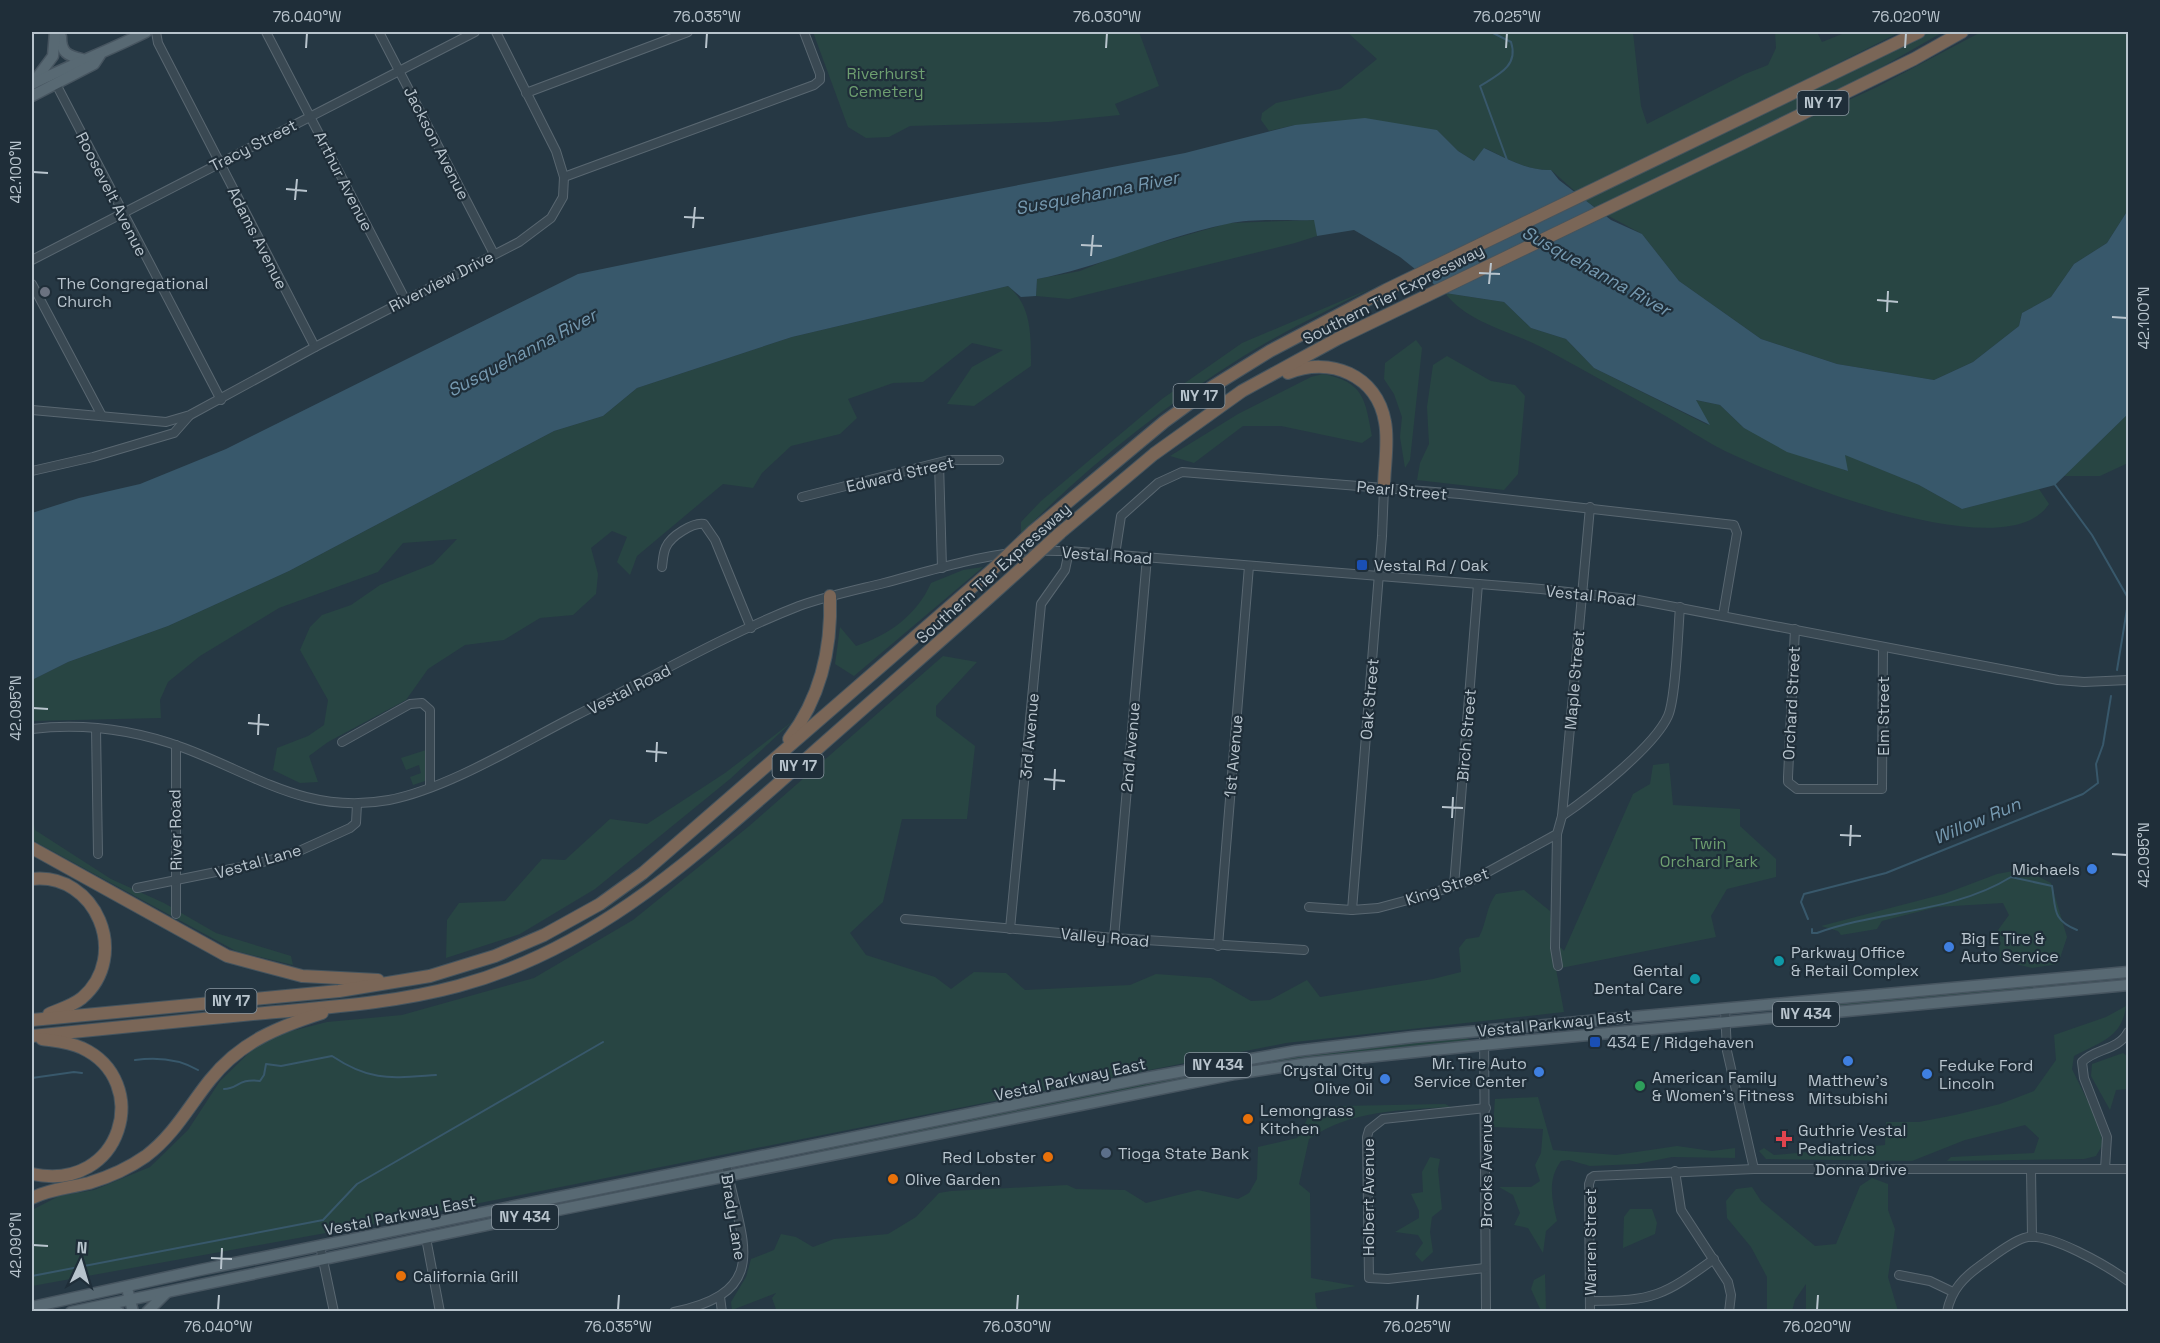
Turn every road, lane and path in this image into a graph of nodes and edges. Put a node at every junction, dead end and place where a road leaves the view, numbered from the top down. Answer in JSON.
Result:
{"nodes":[{"id":1,"x":56,"y":32,"type":"edge"},
{"id":2,"x":146,"y":32,"type":"edge"},
{"id":3,"x":156,"y":32,"type":"edge"},
{"id":4,"x":266,"y":32,"type":"edge"},
{"id":5,"x":379,"y":32,"type":"edge"},
{"id":6,"x":474,"y":32,"type":"edge"},
{"id":7,"x":496,"y":32,"type":"edge"},
{"id":8,"x":688,"y":32,"type":"edge"},
{"id":9,"x":804,"y":32,"type":"edge"},
{"id":10,"x":1919,"y":32,"type":"edge"},
{"id":11,"x":1962,"y":32,"type":"edge"},
{"id":12,"x":100,"y":56,"type":"junction"},
{"id":13,"x":81,"y":59,"type":"junction"},
{"id":14,"x":399,"y":70,"type":"junction"},
{"id":15,"x":32,"y":84,"type":"edge"},
{"id":16,"x":56,"y":84,"type":"junction"},
{"id":17,"x":525,"y":93,"type":"junction"},
{"id":18,"x":32,"y":96,"type":"edge"},
{"id":19,"x":310,"y":116,"type":"junction"},
{"id":20,"x":220,"y":162,"type":"junction"},
{"id":21,"x":564,"y":177,"type":"junction"},
{"id":22,"x":122,"y":213,"type":"junction"},
{"id":23,"x":494,"y":254,"type":"junction"},
{"id":24,"x":32,"y":260,"type":"edge"},
{"id":25,"x":32,"y":284,"type":"edge"},
{"id":26,"x":405,"y":299,"type":"junction"},
{"id":27,"x":315,"y":347,"type":"junction"},
{"id":28,"x":1242,"y":391,"type":"junction"},
{"id":29,"x":221,"y":400,"type":"junction"},
{"id":30,"x":32,"y":410,"type":"edge"},
{"id":31,"x":190,"y":415,"type":"junction"},
{"id":32,"x":102,"y":416,"type":"junction"},
{"id":33,"x":999,"y":460,"type":"dead end"},
{"id":34,"x":939,"y":463,"type":"junction"},
{"id":35,"x":32,"y":471,"type":"edge"},
{"id":36,"x":1384,"y":488,"type":"junction"},
{"id":37,"x":802,"y":497,"type":"dead end"},
{"id":38,"x":1590,"y":507,"type":"junction"},
{"id":39,"x":1069,"y":551,"type":"junction"},
{"id":40,"x":1115,"y":555,"type":"junction"},
{"id":41,"x":1147,"y":557,"type":"junction"},
{"id":42,"x":1249,"y":566,"type":"junction"},
{"id":43,"x":662,"y":567,"type":"dead end"},
{"id":44,"x":942,"y":568,"type":"junction"},
{"id":45,"x":1379,"y":576,"type":"junction"},
{"id":46,"x":1478,"y":584,"type":"junction"},
{"id":47,"x":1581,"y":593,"type":"junction"},
{"id":48,"x":830,"y":596,"type":"junction"},
{"id":49,"x":1680,"y":607,"type":"junction"},
{"id":50,"x":1723,"y":615,"type":"junction"},
{"id":51,"x":751,"y":628,"type":"junction"},
{"id":52,"x":1795,"y":629,"type":"junction"},
{"id":53,"x":1883,"y":647,"type":"junction"},
{"id":54,"x":2128,"y":680,"type":"edge"},
{"id":55,"x":96,"y":728,"type":"junction"},
{"id":56,"x":32,"y":729,"type":"edge"},
{"id":57,"x":342,"y":742,"type":"dead end"},
{"id":58,"x":176,"y":745,"type":"junction"},
{"id":59,"x":762,"y":770,"type":"junction"},
{"id":60,"x":1883,"y":786,"type":"joint"},
{"id":61,"x":430,"y":787,"type":"junction"},
{"id":62,"x":357,"y":804,"type":"junction"},
{"id":63,"x":1562,"y":816,"type":"junction"},
{"id":64,"x":1557,"y":834,"type":"junction"},
{"id":65,"x":32,"y":848,"type":"edge"},
{"id":66,"x":98,"y":854,"type":"dead end"},
{"id":67,"x":32,"y":879,"type":"edge"},
{"id":68,"x":176,"y":881,"type":"junction"},
{"id":69,"x":1454,"y":886,"type":"junction"},
{"id":70,"x":137,"y":888,"type":"dead end"},
{"id":71,"x":1309,"y":908,"type":"dead end"},
{"id":72,"x":1352,"y":910,"type":"junction"},
{"id":73,"x":176,"y":914,"type":"dead end"},
{"id":74,"x":905,"y":919,"type":"dead end"},
{"id":75,"x":1010,"y":929,"type":"junction"},
{"id":76,"x":1114,"y":938,"type":"junction"},
{"id":77,"x":1218,"y":946,"type":"junction"},
{"id":78,"x":1305,"y":950,"type":"dead end"},
{"id":79,"x":1558,"y":966,"type":"dead end"},
{"id":80,"x":2128,"y":972,"type":"edge"},
{"id":81,"x":430,"y":976,"type":"junction"},
{"id":82,"x":2128,"y":985,"type":"edge"},
{"id":83,"x":344,"y":1006,"type":"junction"},
{"id":84,"x":1725,"y":1010,"type":"junction"},
{"id":85,"x":32,"y":1019,"type":"edge"},
{"id":86,"x":1725,"y":1022,"type":"junction"},
{"id":87,"x":1484,"y":1031,"type":"junction"},
{"id":88,"x":2128,"y":1032,"type":"edge"},
{"id":89,"x":32,"y":1036,"type":"edge"},
{"id":90,"x":1484,"y":1045,"type":"junction"},
{"id":91,"x":1486,"y":1108,"type":"junction"},
{"id":92,"x":726,"y":1164,"type":"junction"},
{"id":93,"x":1754,"y":1169,"type":"junction"},
{"id":94,"x":2031,"y":1169,"type":"junction"},
{"id":95,"x":2128,"y":1169,"type":"edge"},
{"id":96,"x":2105,"y":1170,"type":"junction"},
{"id":97,"x":1675,"y":1171,"type":"junction"},
{"id":98,"x":32,"y":1174,"type":"edge"},
{"id":99,"x":1594,"y":1176,"type":"joint"},
{"id":100,"x":728,"y":1177,"type":"junction"},
{"id":101,"x":32,"y":1198,"type":"edge"},
{"id":102,"x":2032,"y":1237,"type":"junction"},
{"id":103,"x":426,"y":1238,"type":"junction"},
{"id":104,"x":320,"y":1246,"type":"junction"},
{"id":105,"x":1714,"y":1259,"type":"junction"},
{"id":106,"x":323,"y":1260,"type":"junction"},
{"id":107,"x":1485,"y":1268,"type":"junction"},
{"id":108,"x":1899,"y":1275,"type":"dead end"},
{"id":109,"x":2128,"y":1281,"type":"edge"},
{"id":110,"x":131,"y":1284,"type":"junction"},
{"id":111,"x":168,"y":1290,"type":"junction"},
{"id":112,"x":1953,"y":1292,"type":"junction"},
{"id":113,"x":134,"y":1297,"type":"junction"},
{"id":114,"x":720,"y":1297,"type":"junction"},
{"id":115,"x":1590,"y":1301,"type":"junction"},
{"id":116,"x":32,"y":1307,"type":"edge"},
{"id":117,"x":76,"y":1310,"type":"edge"},
{"id":118,"x":118,"y":1311,"type":"edge"},
{"id":119,"x":132,"y":1311,"type":"edge"},
{"id":120,"x":141,"y":1311,"type":"edge"},
{"id":121,"x":147,"y":1311,"type":"edge"},
{"id":122,"x":334,"y":1311,"type":"edge"},
{"id":123,"x":440,"y":1311,"type":"edge"},
{"id":124,"x":674,"y":1311,"type":"edge"},
{"id":125,"x":722,"y":1311,"type":"edge"},
{"id":126,"x":1486,"y":1311,"type":"edge"},
{"id":127,"x":1590,"y":1311,"type":"edge"},
{"id":128,"x":1730,"y":1311,"type":"edge"},
{"id":129,"x":1947,"y":1311,"type":"edge"}],
"edges":[{"from":1,"to":13,"type":"main road"},
{"from":1,"to":15,"type":"main road"},
{"from":2,"to":12,"type":"main road"},
{"from":3,"to":20,"type":"street","name":"Adams Avenue"},
{"from":4,"to":19,"type":"street","name":"Arthur Avenue"},
{"from":5,"to":14,"type":"street","name":"Jackson Avenue"},
{"from":6,"to":14,"type":"street","name":"Tracy Street"},
{"from":7,"to":17,"type":"street"},
{"from":8,"to":17,"type":"street"},
{"from":9,"to":21,"type":"street"},
{"from":10,"to":59,"type":"highway","name":"Southern Tier Expressway","number":"NY 17","bridge":true},
{"from":11,"to":28,"type":"highway","name":"Southern Tier Expressway","number":"NY 17"},
{"from":12,"to":13,"type":"main road"},
{"from":12,"to":16,"type":"main road"},
{"from":13,"to":15,"type":"main road"},
{"from":14,"to":19,"type":"street","name":"Tracy Street"},
{"from":14,"to":23,"type":"street","name":"Jackson Avenue"},
{"from":16,"to":18,"type":"main road"},
{"from":16,"to":22,"type":"street","name":"Roosevelt Avenue"},
{"from":17,"to":21,"type":"street"},
{"from":19,"to":20,"type":"street","name":"Tracy Street"},
{"from":19,"to":26,"type":"street","name":"Arthur Avenue"},
{"from":20,"to":22,"type":"street","name":"Tracy Street"},
{"from":20,"to":27,"type":"street","name":"Adams Avenue"},
{"from":21,"to":23,"type":"street","name":"Riverview Drive"},
{"from":22,"to":24,"type":"street","name":"Tracy Street"},
{"from":22,"to":29,"type":"street","name":"Roosevelt Avenue"},
{"from":23,"to":26,"type":"street","name":"Riverview Drive"},
{"from":25,"to":32,"type":"street"},
{"from":26,"to":27,"type":"street","name":"Riverview Drive"},
{"from":27,"to":29,"type":"street","name":"Riverview Drive"},
{"from":28,"to":36,"type":"highway"},
{"from":28,"to":83,"type":"highway","name":"Southern Tier Expressway","number":"NY 17","bridge":true},
{"from":29,"to":31,"type":"street","name":"Riverview Drive"},
{"from":30,"to":32,"type":"street","name":"Riverview Drive"},
{"from":31,"to":32,"type":"street","name":"Riverview Drive"},
{"from":31,"to":35,"type":"street"},
{"from":33,"to":34,"type":"street","name":"Edward Street"},
{"from":34,"to":37,"type":"street","name":"Edward Street"},
{"from":34,"to":44,"type":"street"},
{"from":36,"to":38,"type":"street","name":"Pearl Street"},
{"from":36,"to":40,"type":"street","name":"Pearl Street"},
{"from":36,"to":45,"type":"street","name":"Oak Street"},
{"from":38,"to":47,"type":"street","name":"Maple Street"},
{"from":38,"to":50,"type":"street","name":"Pearl Street"},
{"from":39,"to":40,"type":"street","name":"Vestal Road"},
{"from":39,"to":44,"type":"street","name":"Vestal Road"},
{"from":39,"to":75,"type":"street","name":"3rd Avenue"},
{"from":40,"to":41,"type":"street","name":"Vestal Road"},
{"from":41,"to":42,"type":"street","name":"Vestal Road"},
{"from":41,"to":76,"type":"street","name":"2nd Avenue"},
{"from":42,"to":45,"type":"street","name":"Vestal Road"},
{"from":42,"to":77,"type":"street","name":"1st Avenue"},
{"from":43,"to":51,"type":"street"},
{"from":44,"to":48,"type":"street","name":"Vestal Road"},
{"from":45,"to":46,"type":"street","name":"Vestal Road"},
{"from":45,"to":72,"type":"street","name":"Oak Street"},
{"from":46,"to":47,"type":"street","name":"Vestal Road"},
{"from":46,"to":69,"type":"street","name":"Birch Street"},
{"from":47,"to":49,"type":"street","name":"Vestal Road"},
{"from":47,"to":63,"type":"street","name":"Maple Street"},
{"from":48,"to":51,"type":"street","name":"Vestal Road"},
{"from":48,"to":59,"type":"highway"},
{"from":49,"to":50,"type":"street","name":"Vestal Road"},
{"from":49,"to":63,"type":"street"},
{"from":50,"to":52,"type":"street","name":"Vestal Road"},
{"from":51,"to":61,"type":"street","name":"Vestal Road"},
{"from":52,"to":53,"type":"street","name":"Vestal Road"},
{"from":52,"to":60,"type":"street","name":"Orchard Street"},
{"from":53,"to":54,"type":"street","name":"Vestal Road"},
{"from":53,"to":60,"type":"street","name":"Elm Street"},
{"from":55,"to":56,"type":"street","name":"Vestal Road"},
{"from":55,"to":58,"type":"street","name":"Vestal Road"},
{"from":55,"to":66,"type":"street"},
{"from":57,"to":61,"type":"street"},
{"from":58,"to":62,"type":"street","name":"Vestal Road"},
{"from":58,"to":68,"type":"street","name":"River Road"},
{"from":59,"to":81,"type":"highway","name":"Southern Tier Expressway","number":"NY 17"},
{"from":61,"to":62,"type":"street","name":"Vestal Road"},
{"from":62,"to":68,"type":"street","name":"Vestal Lane"},
{"from":63,"to":64,"type":"street"},
{"from":64,"to":69,"type":"street","name":"King Street"},
{"from":64,"to":79,"type":"street"},
{"from":65,"to":81,"type":"highway"},
{"from":67,"to":85,"type":"highway"},
{"from":68,"to":70,"type":"street","name":"Vestal Lane"},
{"from":68,"to":73,"type":"street","name":"River Road"},
{"from":69,"to":72,"type":"street","name":"King Street"},
{"from":71,"to":72,"type":"street","name":"King Street"},
{"from":74,"to":75,"type":"street","name":"Valley Road"},
{"from":75,"to":76,"type":"street","name":"Valley Road"},
{"from":76,"to":77,"type":"street","name":"Valley Road"},
{"from":77,"to":78,"type":"street","name":"Valley Road"},
{"from":80,"to":84,"type":"main road","name":"Vestal Parkway East","number":"NY 434"},
{"from":81,"to":85,"type":"highway","name":"Southern Tier Expressway","number":"NY 17"},
{"from":82,"to":86,"type":"main road","name":"Vestal Parkway East","number":"NY 434"},
{"from":83,"to":89,"type":"highway","name":"Southern Tier Expressway","number":"NY 17"},
{"from":83,"to":101,"type":"highway"},
{"from":84,"to":86,"type":"street"},
{"from":84,"to":87,"type":"main road","name":"Vestal Parkway East","number":"NY 434"},
{"from":86,"to":90,"type":"main road","name":"Vestal Parkway East","number":"NY 434"},
{"from":86,"to":93,"type":"street"},
{"from":87,"to":90,"type":"street","name":"Brooks Avenue"},
{"from":87,"to":92,"type":"main road","name":"Vestal Parkway East","number":"NY 434"},
{"from":88,"to":96,"type":"street"},
{"from":89,"to":98,"type":"highway"},
{"from":90,"to":91,"type":"street","name":"Brooks Avenue"},
{"from":90,"to":100,"type":"main road","name":"Vestal Parkway East","number":"NY 434"},
{"from":91,"to":107,"type":"street","name":"Brooks Avenue"},
{"from":91,"to":107,"type":"street","name":"Holbert Avenue"},
{"from":92,"to":100,"type":"street","name":"Brady Lane"},
{"from":92,"to":104,"type":"main road","name":"Vestal Parkway East","number":"NY 434"},
{"from":93,"to":94,"type":"street","name":"Donna Drive"},
{"from":93,"to":97,"type":"street","name":"Donna Drive"},
{"from":94,"to":96,"type":"street","name":"Donna Drive"},
{"from":94,"to":102,"type":"street"},
{"from":95,"to":96,"type":"street","name":"Donna Drive"},
{"from":97,"to":99,"type":"street","name":"Donna Drive"},
{"from":97,"to":105,"type":"street"},
{"from":99,"to":115,"type":"street","name":"Warren Street"},
{"from":100,"to":103,"type":"main road","name":"Vestal Parkway East","number":"NY 434"},
{"from":100,"to":114,"type":"street","name":"Brady Lane"},
{"from":102,"to":109,"type":"street"},
{"from":102,"to":112,"type":"street"},
{"from":103,"to":106,"type":"main road","name":"Vestal Parkway East","number":"NY 434"},
{"from":103,"to":123,"type":"street"},
{"from":104,"to":106,"type":"street"},
{"from":104,"to":110,"type":"main road","name":"Vestal Parkway East","number":"NY 434"},
{"from":105,"to":115,"type":"street"},
{"from":105,"to":128,"type":"street"},
{"from":106,"to":111,"type":"main road","name":"Vestal Parkway East","number":"NY 434"},
{"from":106,"to":122,"type":"street"},
{"from":107,"to":126,"type":"street","name":"Brooks Avenue"},
{"from":108,"to":112,"type":"street"},
{"from":110,"to":113,"type":"main road"},
{"from":110,"to":116,"type":"main road","name":"Vestal Parkway East","number":"NY 434"},
{"from":111,"to":113,"type":"main road","name":"Vestal Parkway East","number":"NY 434"},
{"from":111,"to":121,"type":"main road"},
{"from":112,"to":129,"type":"street"},
{"from":113,"to":117,"type":"main road","name":"Vestal Parkway East","number":"NY 434"},
{"from":113,"to":119,"type":"main road"},
{"from":113,"to":120,"type":"main road"},
{"from":114,"to":124,"type":"street"},
{"from":114,"to":125,"type":"street"},
{"from":115,"to":127,"type":"street","name":"Warren Street"},
{"from":117,"to":118,"type":"main road"}]}
